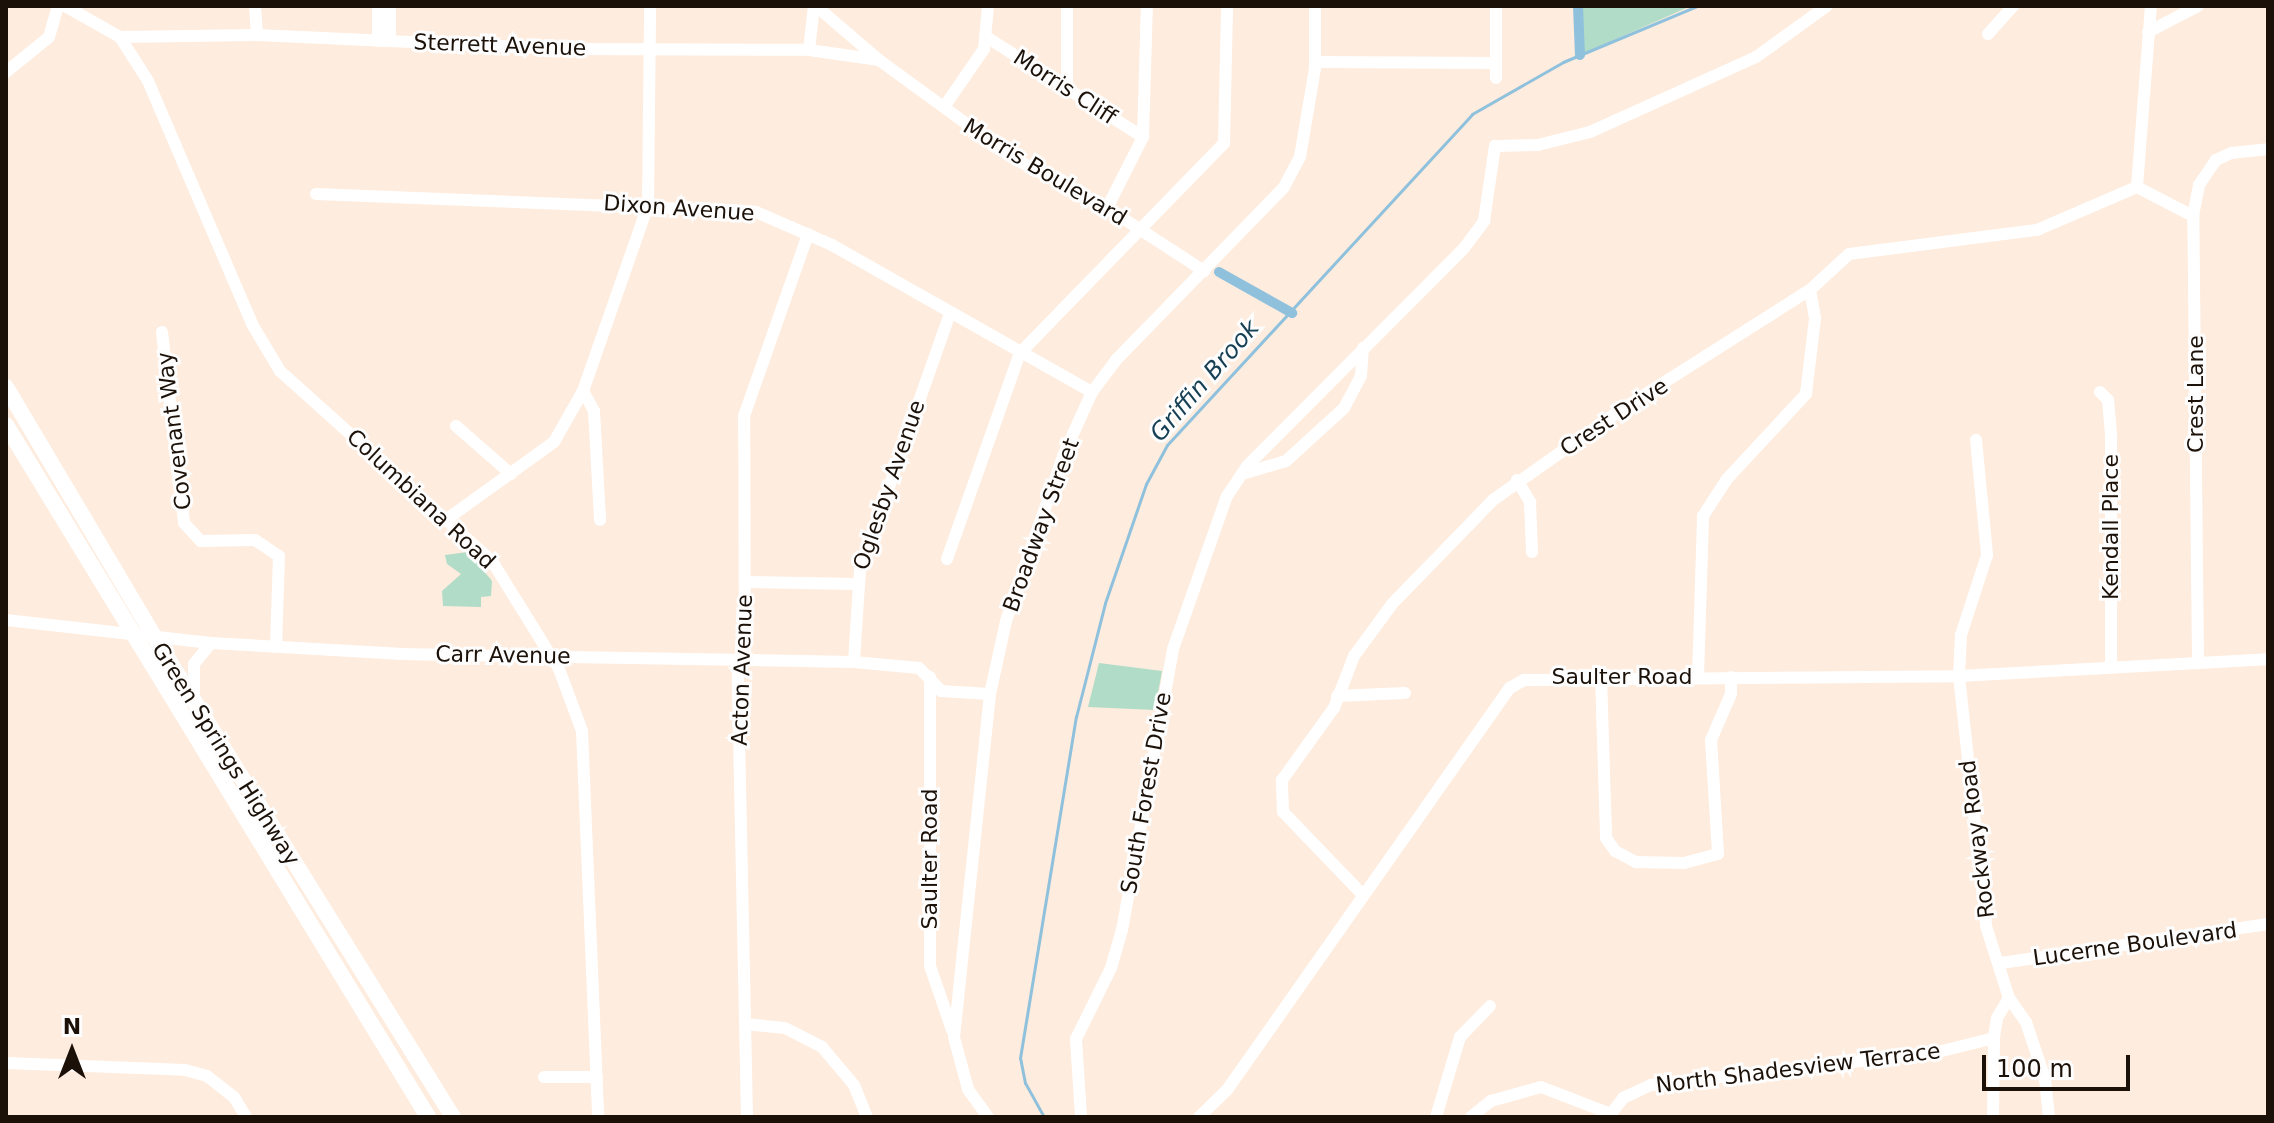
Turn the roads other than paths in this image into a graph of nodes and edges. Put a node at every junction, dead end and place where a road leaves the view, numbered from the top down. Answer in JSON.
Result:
{"nodes":[{"id":1,"x":58,"y":6,"type":"edge"},
{"id":2,"x":65,"y":6,"type":"edge"},
{"id":3,"x":255,"y":6,"type":"edge"},
{"id":4,"x":378,"y":6,"type":"edge"},
{"id":5,"x":390,"y":6,"type":"edge"},
{"id":6,"x":650,"y":6,"type":"edge"},
{"id":7,"x":815,"y":6,"type":"edge"},
{"id":8,"x":988,"y":6,"type":"edge"},
{"id":9,"x":1067,"y":6,"type":"edge"},
{"id":10,"x":1147,"y":6,"type":"edge"},
{"id":11,"x":1227,"y":6,"type":"edge"},
{"id":12,"x":1315,"y":6,"type":"edge"},
{"id":13,"x":1496,"y":6,"type":"edge"},
{"id":14,"x":1827,"y":6,"type":"edge"},
{"id":15,"x":2013,"y":6,"type":"edge"},
{"id":16,"x":2151,"y":6,"type":"edge"},
{"id":17,"x":2198,"y":6,"type":"edge"},
{"id":18,"x":2148,"y":32,"type":"junction"},
{"id":19,"x":1988,"y":34,"type":"dead end"},
{"id":20,"x":257,"y":35,"type":"junction"},
{"id":21,"x":120,"y":37,"type":"junction"},
{"id":22,"x":988,"y":38,"type":"junction"},
{"id":23,"x":384,"y":41,"type":"junction"},
{"id":24,"x":651,"y":50,"type":"junction"},
{"id":25,"x":809,"y":50,"type":"junction"},
{"id":26,"x":879,"y":60,"type":"junction"},
{"id":27,"x":1315,"y":62,"type":"junction"},
{"id":28,"x":1496,"y":63,"type":"junction"},
{"id":29,"x":6,"y":72,"type":"edge"},
{"id":30,"x":1496,"y":78,"type":"dead end"},
{"id":31,"x":1067,"y":92,"type":"junction"},
{"id":32,"x":944,"y":107,"type":"junction"},
{"id":33,"x":1143,"y":137,"type":"junction"},
{"id":34,"x":2268,"y":149,"type":"edge"},
{"id":35,"x":2137,"y":187,"type":"junction"},
{"id":36,"x":316,"y":194,"type":"dead end"},
{"id":37,"x":648,"y":205,"type":"junction"},
{"id":38,"x":1107,"y":208,"type":"junction"},
{"id":39,"x":2193,"y":216,"type":"junction"},
{"id":40,"x":1139,"y":228,"type":"junction"},
{"id":41,"x":808,"y":234,"type":"junction"},
{"id":42,"x":1204,"y":271,"type":"junction"},
{"id":43,"x":1810,"y":290,"type":"junction"},
{"id":44,"x":950,"y":314,"type":"junction"},
{"id":45,"x":162,"y":332,"type":"dead end"},
{"id":46,"x":1363,"y":348,"type":"junction"},
{"id":47,"x":1020,"y":353,"type":"junction"},
{"id":48,"x":6,"y":387,"type":"edge"},
{"id":49,"x":583,"y":391,"type":"junction"},
{"id":50,"x":1092,"y":392,"type":"junction"},
{"id":51,"x":2100,"y":392,"type":"dead end"},
{"id":52,"x":6,"y":425,"type":"edge"},
{"id":53,"x":456,"y":426,"type":"dead end"},
{"id":54,"x":1976,"y":440,"type":"dead end"},
{"id":55,"x":511,"y":474,"type":"junction"},
{"id":56,"x":1242,"y":474,"type":"junction"},
{"id":57,"x":1517,"y":480,"type":"junction"},
{"id":58,"x":447,"y":519,"type":"junction"},
{"id":59,"x":600,"y":520,"type":"dead end"},
{"id":60,"x":1532,"y":552,"type":"dead end"},
{"id":61,"x":947,"y":559,"type":"dead end"},
{"id":62,"x":746,"y":582,"type":"junction"},
{"id":63,"x":856,"y":584,"type":"junction"},
{"id":64,"x":111,"y":596,"type":"junction"},
{"id":65,"x":6,"y":620,"type":"edge"},
{"id":66,"x":97,"y":631,"type":"junction"},
{"id":67,"x":135,"y":635,"type":"junction"},
{"id":68,"x":155,"y":638,"type":"junction"},
{"id":69,"x":211,"y":643,"type":"junction"},
{"id":70,"x":276,"y":647,"type":"junction"},
{"id":71,"x":552,"y":656,"type":"junction"},
{"id":72,"x":2268,"y":659,"type":"edge"},
{"id":73,"x":745,"y":660,"type":"junction"},
{"id":74,"x":854,"y":662,"type":"junction"},
{"id":75,"x":2198,"y":662,"type":"junction"},
{"id":76,"x":2111,"y":666,"type":"junction"},
{"id":77,"x":1601,"y":676,"type":"junction"},
{"id":78,"x":1959,"y":676,"type":"junction"},
{"id":79,"x":930,"y":677,"type":"junction"},
{"id":80,"x":1698,"y":677,"type":"junction"},
{"id":81,"x":1731,"y":677,"type":"junction"},
{"id":82,"x":1405,"y":693,"type":"dead end"},
{"id":83,"x":990,"y":694,"type":"junction"},
{"id":84,"x":1337,"y":696,"type":"junction"},
{"id":85,"x":196,"y":705,"type":"junction"},
{"id":86,"x":1363,"y":895,"type":"junction"},
{"id":87,"x":2268,"y":924,"type":"edge"},
{"id":88,"x":2001,"y":963,"type":"junction"},
{"id":89,"x":2009,"y":998,"type":"junction"},
{"id":90,"x":1490,"y":1006,"type":"dead end"},
{"id":91,"x":745,"y":1024,"type":"junction"},
{"id":92,"x":954,"y":1037,"type":"junction"},
{"id":93,"x":1994,"y":1038,"type":"junction"},
{"id":94,"x":6,"y":1063,"type":"edge"},
{"id":95,"x":544,"y":1077,"type":"dead end"},
{"id":96,"x":597,"y":1077,"type":"junction"},
{"id":97,"x":1611,"y":1116,"type":"edge"},
{"id":98,"x":246,"y":1117,"type":"edge"},
{"id":99,"x":428,"y":1117,"type":"edge"},
{"id":100,"x":453,"y":1117,"type":"edge"},
{"id":101,"x":598,"y":1117,"type":"edge"},
{"id":102,"x":747,"y":1117,"type":"edge"},
{"id":103,"x":867,"y":1117,"type":"edge"},
{"id":104,"x":988,"y":1117,"type":"edge"},
{"id":105,"x":1081,"y":1117,"type":"edge"},
{"id":106,"x":1199,"y":1117,"type":"edge"},
{"id":107,"x":1436,"y":1117,"type":"edge"},
{"id":108,"x":1471,"y":1117,"type":"edge"},
{"id":109,"x":1993,"y":1117,"type":"edge"},
{"id":110,"x":2049,"y":1117,"type":"edge"}],
"edges":[{"from":1,"to":29,"type":"street"},
{"from":2,"to":21,"type":"street","name":"Columbiana Road"},
{"from":3,"to":20,"type":"street"},
{"from":4,"to":23,"type":"street"},
{"from":5,"to":23,"type":"street"},
{"from":6,"to":24,"type":"street"},
{"from":7,"to":25,"type":"street","name":"Morris Boulevard"},
{"from":7,"to":26,"type":"street","name":"Morris Boulevard"},
{"from":8,"to":22,"type":"street"},
{"from":9,"to":31,"type":"street"},
{"from":10,"to":33,"type":"street"},
{"from":11,"to":40,"type":"street"},
{"from":12,"to":27,"type":"street","name":"Broadway Street"},
{"from":13,"to":28,"type":"street"},
{"from":14,"to":46,"type":"street","name":"South Forest Drive"},
{"from":15,"to":19,"type":"street"},
{"from":16,"to":18,"type":"street"},
{"from":17,"to":18,"type":"street"},
{"from":18,"to":35,"type":"street"},
{"from":20,"to":21,"type":"street","name":"Sterrett Avenue"},
{"from":20,"to":23,"type":"street","name":"Sterrett Avenue"},
{"from":21,"to":58,"type":"street","name":"Columbiana Road"},
{"from":22,"to":31,"type":"street","name":"Morris Cliff"},
{"from":22,"to":32,"type":"street"},
{"from":23,"to":24,"type":"street","name":"Sterrett Avenue"},
{"from":24,"to":25,"type":"street","name":"Sterrett Avenue"},
{"from":24,"to":37,"type":"street"},
{"from":25,"to":26,"type":"street","name":"Sterrett Avenue"},
{"from":26,"to":32,"type":"street","name":"Morris Boulevard"},
{"from":27,"to":28,"type":"street"},
{"from":27,"to":42,"type":"street","name":"Broadway Street"},
{"from":28,"to":30,"type":"street"},
{"from":31,"to":33,"type":"street","name":"Morris Cliff"},
{"from":32,"to":38,"type":"street","name":"Morris Boulevard"},
{"from":33,"to":38,"type":"street"},
{"from":34,"to":39,"type":"street","name":"Crest Lane"},
{"from":35,"to":39,"type":"street"},
{"from":35,"to":43,"type":"street","name":"Crest Drive"},
{"from":36,"to":37,"type":"street","name":"Dixon Avenue"},
{"from":37,"to":41,"type":"street","name":"Dixon Avenue"},
{"from":37,"to":49,"type":"street"},
{"from":38,"to":40,"type":"street","name":"Morris Boulevard"},
{"from":39,"to":75,"type":"street","name":"Crest Lane"},
{"from":40,"to":42,"type":"street","name":"Morris Boulevard"},
{"from":40,"to":47,"type":"street"},
{"from":41,"to":44,"type":"street","name":"Dixon Avenue"},
{"from":41,"to":62,"type":"street","name":"Acton Avenue"},
{"from":42,"to":50,"type":"street","name":"Broadway Street"},
{"from":43,"to":57,"type":"street","name":"Crest Drive"},
{"from":43,"to":80,"type":"street"},
{"from":44,"to":47,"type":"street","name":"Dixon Avenue"},
{"from":44,"to":63,"type":"street","name":"Oglesby Avenue"},
{"from":45,"to":70,"type":"street","name":"Covenant Way"},
{"from":46,"to":56,"type":"street","name":"South Forest Drive"},
{"from":46,"to":56,"type":"street"},
{"from":47,"to":50,"type":"street","name":"Dixon Avenue"},
{"from":47,"to":61,"type":"street"},
{"from":48,"to":68,"type":"main road","name":"Green Springs Highway"},
{"from":49,"to":55,"type":"street"},
{"from":49,"to":59,"type":"street"},
{"from":50,"to":83,"type":"street","name":"Broadway Street"},
{"from":51,"to":76,"type":"street","name":"Kendall Place"},
{"from":52,"to":64,"type":"main road","name":"Green Springs Highway"},
{"from":53,"to":55,"type":"street"},
{"from":54,"to":78,"type":"street","name":"Rockway Road"},
{"from":55,"to":58,"type":"street"},
{"from":56,"to":105,"type":"street","name":"South Forest Drive"},
{"from":57,"to":60,"type":"street"},
{"from":57,"to":84,"type":"street","name":"Crest Drive"},
{"from":58,"to":71,"type":"street","name":"Columbiana Road"},
{"from":62,"to":63,"type":"street"},
{"from":62,"to":73,"type":"street","name":"Acton Avenue"},
{"from":63,"to":74,"type":"street","name":"Oglesby Avenue"},
{"from":64,"to":66,"type":"street"},
{"from":64,"to":67,"type":"main road","name":"Green Springs Highway"},
{"from":65,"to":66,"type":"street","name":"Carr Avenue"},
{"from":66,"to":67,"type":"street","name":"Carr Avenue"},
{"from":67,"to":68,"type":"street","name":"Carr Avenue"},
{"from":67,"to":99,"type":"main road","name":"Green Springs Highway"},
{"from":68,"to":69,"type":"street","name":"Carr Avenue"},
{"from":68,"to":85,"type":"main road","name":"Green Springs Highway"},
{"from":69,"to":70,"type":"street","name":"Carr Avenue"},
{"from":69,"to":85,"type":"street"},
{"from":70,"to":71,"type":"street","name":"Carr Avenue"},
{"from":71,"to":73,"type":"street","name":"Carr Avenue"},
{"from":71,"to":96,"type":"street","name":"Columbiana Road"},
{"from":72,"to":75,"type":"street","name":"Saulter Road"},
{"from":73,"to":74,"type":"street","name":"Carr Avenue"},
{"from":73,"to":91,"type":"street","name":"Acton Avenue"},
{"from":74,"to":79,"type":"street","name":"Carr Avenue"},
{"from":75,"to":76,"type":"street","name":"Saulter Road"},
{"from":76,"to":78,"type":"street","name":"Saulter Road"},
{"from":77,"to":80,"type":"street","name":"Saulter Road"},
{"from":77,"to":81,"type":"street"},
{"from":77,"to":86,"type":"street","name":"Saulter Road"},
{"from":78,"to":81,"type":"street","name":"Saulter Road"},
{"from":78,"to":88,"type":"street","name":"Rockway Road"},
{"from":79,"to":83,"type":"street","name":"Carr Avenue"},
{"from":79,"to":92,"type":"street","name":"Saulter Road"},
{"from":80,"to":81,"type":"street","name":"Saulter Road"},
{"from":82,"to":84,"type":"street"},
{"from":83,"to":92,"type":"street","name":"Broadway Street"},
{"from":84,"to":86,"type":"street","name":"Crest Drive"},
{"from":85,"to":100,"type":"main road","name":"Green Springs Highway"},
{"from":86,"to":106,"type":"street","name":"Saulter Road"},
{"from":87,"to":88,"type":"street","name":"Lucerne Boulevard"},
{"from":88,"to":89,"type":"street","name":"Rockway Road"},
{"from":89,"to":93,"type":"street"},
{"from":89,"to":110,"type":"street","name":"Rockway Road"},
{"from":90,"to":107,"type":"street"},
{"from":91,"to":102,"type":"street","name":"Acton Avenue"},
{"from":91,"to":103,"type":"street"},
{"from":92,"to":104,"type":"street","name":"Broadway Street"},
{"from":93,"to":97,"type":"street","name":"North Shadesview Terrace"},
{"from":93,"to":109,"type":"street"},
{"from":94,"to":98,"type":"street"},
{"from":95,"to":96,"type":"street"},
{"from":96,"to":101,"type":"street","name":"Columbiana Road"},
{"from":97,"to":108,"type":"street"}]}
